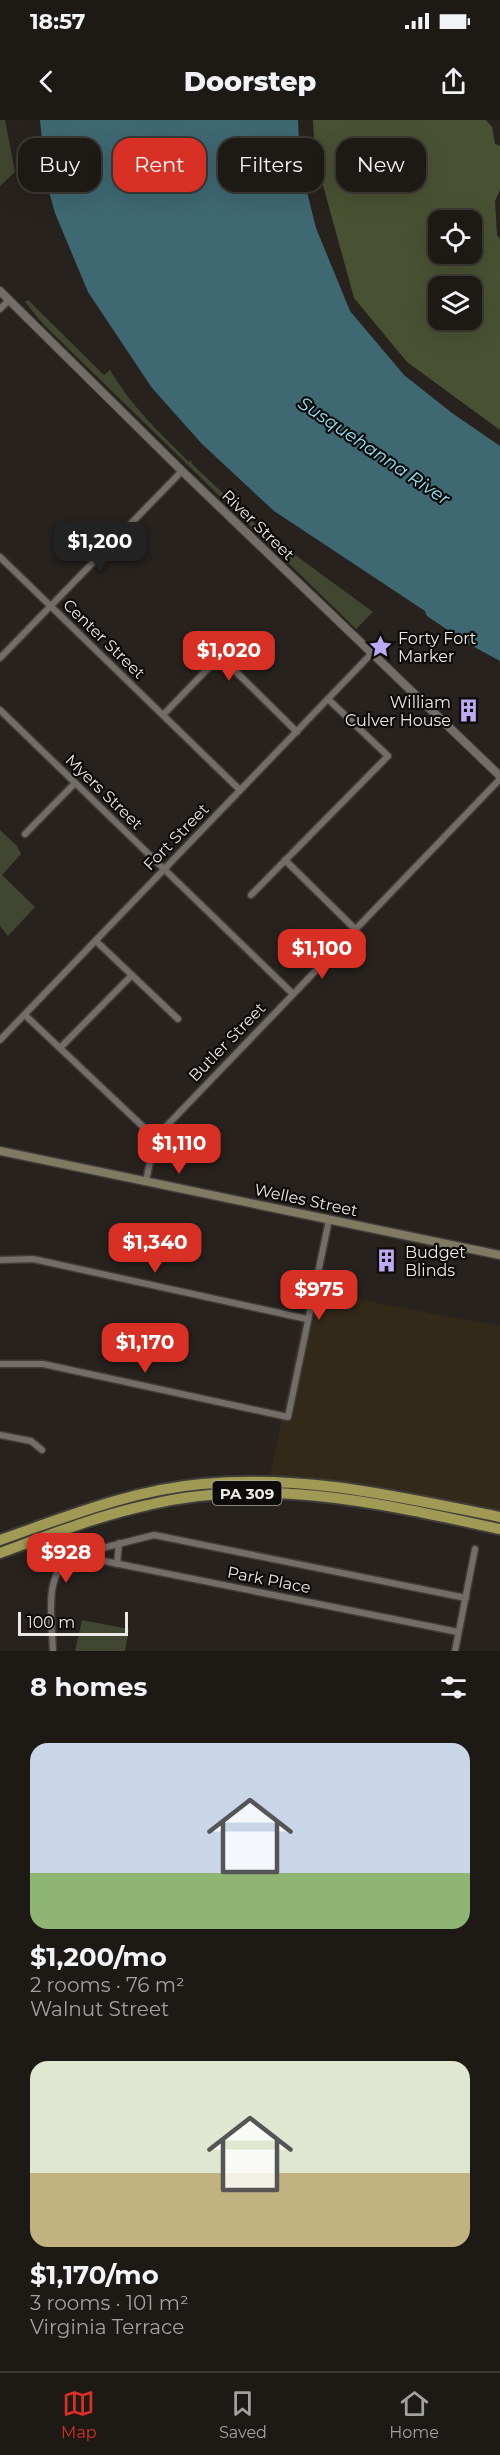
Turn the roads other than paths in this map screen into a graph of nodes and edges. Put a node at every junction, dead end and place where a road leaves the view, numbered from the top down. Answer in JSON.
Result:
{"nodes":[{"id":1,"x":0,"y":291,"type":"edge"},
{"id":2,"x":9,"y":300,"type":"junction"},
{"id":3,"x":0,"y":309,"type":"edge"},
{"id":4,"x":182,"y":471,"type":"junction"},
{"id":5,"x":0,"y":557,"type":"edge"},
{"id":6,"x":50,"y":606,"type":"junction"},
{"id":7,"x":372,"y":653,"type":"junction"},
{"id":8,"x":0,"y":658,"type":"edge"},
{"id":9,"x":328,"y":699,"type":"junction"},
{"id":10,"x":0,"y":710,"type":"edge"},
{"id":11,"x":163,"y":715,"type":"junction"},
{"id":12,"x":297,"y":732,"type":"junction"},
{"id":13,"x":500,"y":778,"type":"edge"},
{"id":14,"x":75,"y":783,"type":"junction"},
{"id":15,"x":240,"y":790,"type":"junction"},
{"id":16,"x":25,"y":834,"type":"dead end"},
{"id":17,"x":285,"y":860,"type":"junction"},
{"id":18,"x":164,"y":869,"type":"junction"},
{"id":19,"x":251,"y":895,"type":"dead end"},
{"id":20,"x":355,"y":929,"type":"junction"},
{"id":21,"x":96,"y":941,"type":"junction"},
{"id":22,"x":132,"y":975,"type":"junction"},
{"id":23,"x":293,"y":994,"type":"junction"},
{"id":24,"x":26,"y":1015,"type":"junction"},
{"id":25,"x":178,"y":1019,"type":"dead end"},
{"id":26,"x":0,"y":1040,"type":"edge"},
{"id":27,"x":60,"y":1048,"type":"junction"},
{"id":28,"x":155,"y":1138,"type":"junction"},
{"id":29,"x":0,"y":1151,"type":"edge"},
{"id":30,"x":146,"y":1181,"type":"junction"},
{"id":31,"x":329,"y":1220,"type":"junction"},
{"id":32,"x":500,"y":1255,"type":"edge"},
{"id":33,"x":0,"y":1260,"type":"edge"},
{"id":34,"x":308,"y":1319,"type":"junction"},
{"id":35,"x":0,"y":1364,"type":"edge"},
{"id":36,"x":0,"y":1435,"type":"edge"},
{"id":37,"x":42,"y":1450,"type":"dead end"},
{"id":38,"x":500,"y":1517,"type":"edge"},
{"id":39,"x":500,"y":1529,"type":"edge"},
{"id":40,"x":0,"y":1540,"type":"edge"},
{"id":41,"x":119,"y":1543,"type":"junction"},
{"id":42,"x":475,"y":1549,"type":"dead end"},
{"id":43,"x":0,"y":1553,"type":"edge"},
{"id":44,"x":75,"y":1555,"type":"junction"},
{"id":45,"x":117,"y":1564,"type":"junction"},
{"id":46,"x":466,"y":1598,"type":"junction"},
{"id":47,"x":458,"y":1632,"type":"junction"},
{"id":48,"x":53,"y":1651,"type":"edge"},
{"id":49,"x":455,"y":1651,"type":"edge"}],
"edges":[{"from":1,"to":2,"type":"street","name":"River Street"},
{"from":2,"to":3,"type":"street"},
{"from":2,"to":4,"type":"street","name":"River Street"},
{"from":4,"to":6,"type":"street"},
{"from":4,"to":7,"type":"street","name":"River Street"},
{"from":5,"to":6,"type":"street","name":"Center Street"},
{"from":6,"to":8,"type":"street"},
{"from":6,"to":11,"type":"street","name":"Center Street"},
{"from":7,"to":9,"type":"street","name":"Fort Street"},
{"from":7,"to":13,"type":"street","name":"River Street"},
{"from":9,"to":12,"type":"street","name":"Fort Street"},
{"from":9,"to":17,"type":"street"},
{"from":10,"to":14,"type":"street","name":"Myers Street"},
{"from":11,"to":12,"type":"street"},
{"from":11,"to":15,"type":"street","name":"Center Street"},
{"from":12,"to":15,"type":"street","name":"Fort Street"},
{"from":13,"to":20,"type":"street","name":"Butler Street"},
{"from":14,"to":16,"type":"street"},
{"from":14,"to":18,"type":"street","name":"Myers Street"},
{"from":15,"to":18,"type":"street","name":"Fort Street"},
{"from":17,"to":19,"type":"street"},
{"from":17,"to":20,"type":"street"},
{"from":18,"to":21,"type":"street","name":"Fort Street"},
{"from":18,"to":23,"type":"street","name":"Myers Street"},
{"from":20,"to":23,"type":"street","name":"Butler Street"},
{"from":21,"to":22,"type":"street"},
{"from":21,"to":24,"type":"street","name":"Fort Street"},
{"from":22,"to":25,"type":"street"},
{"from":22,"to":27,"type":"street"},
{"from":23,"to":28,"type":"street","name":"Butler Street"},
{"from":24,"to":26,"type":"street","name":"Fort Street"},
{"from":24,"to":27,"type":"street"},
{"from":27,"to":28,"type":"street"},
{"from":28,"to":30,"type":"street"},
{"from":29,"to":30,"type":"main road","name":"Welles Street"},
{"from":30,"to":31,"type":"main road","name":"Welles Street"},
{"from":31,"to":32,"type":"main road","name":"Welles Street"},
{"from":31,"to":34,"type":"street"},
{"from":33,"to":34,"type":"street"},
{"from":34,"to":35,"type":"street"},
{"from":36,"to":37,"type":"street"},
{"from":38,"to":40,"type":"highway","number":"PA 309"},
{"from":39,"to":43,"type":"highway","number":"PA 309"},
{"from":41,"to":44,"type":"street"},
{"from":41,"to":45,"type":"street"},
{"from":41,"to":46,"type":"street"},
{"from":42,"to":46,"type":"street"},
{"from":44,"to":45,"type":"street","name":"Park Place"},
{"from":44,"to":48,"type":"street"},
{"from":45,"to":47,"type":"street","name":"Park Place"},
{"from":46,"to":47,"type":"street"},
{"from":47,"to":49,"type":"street"}]}
